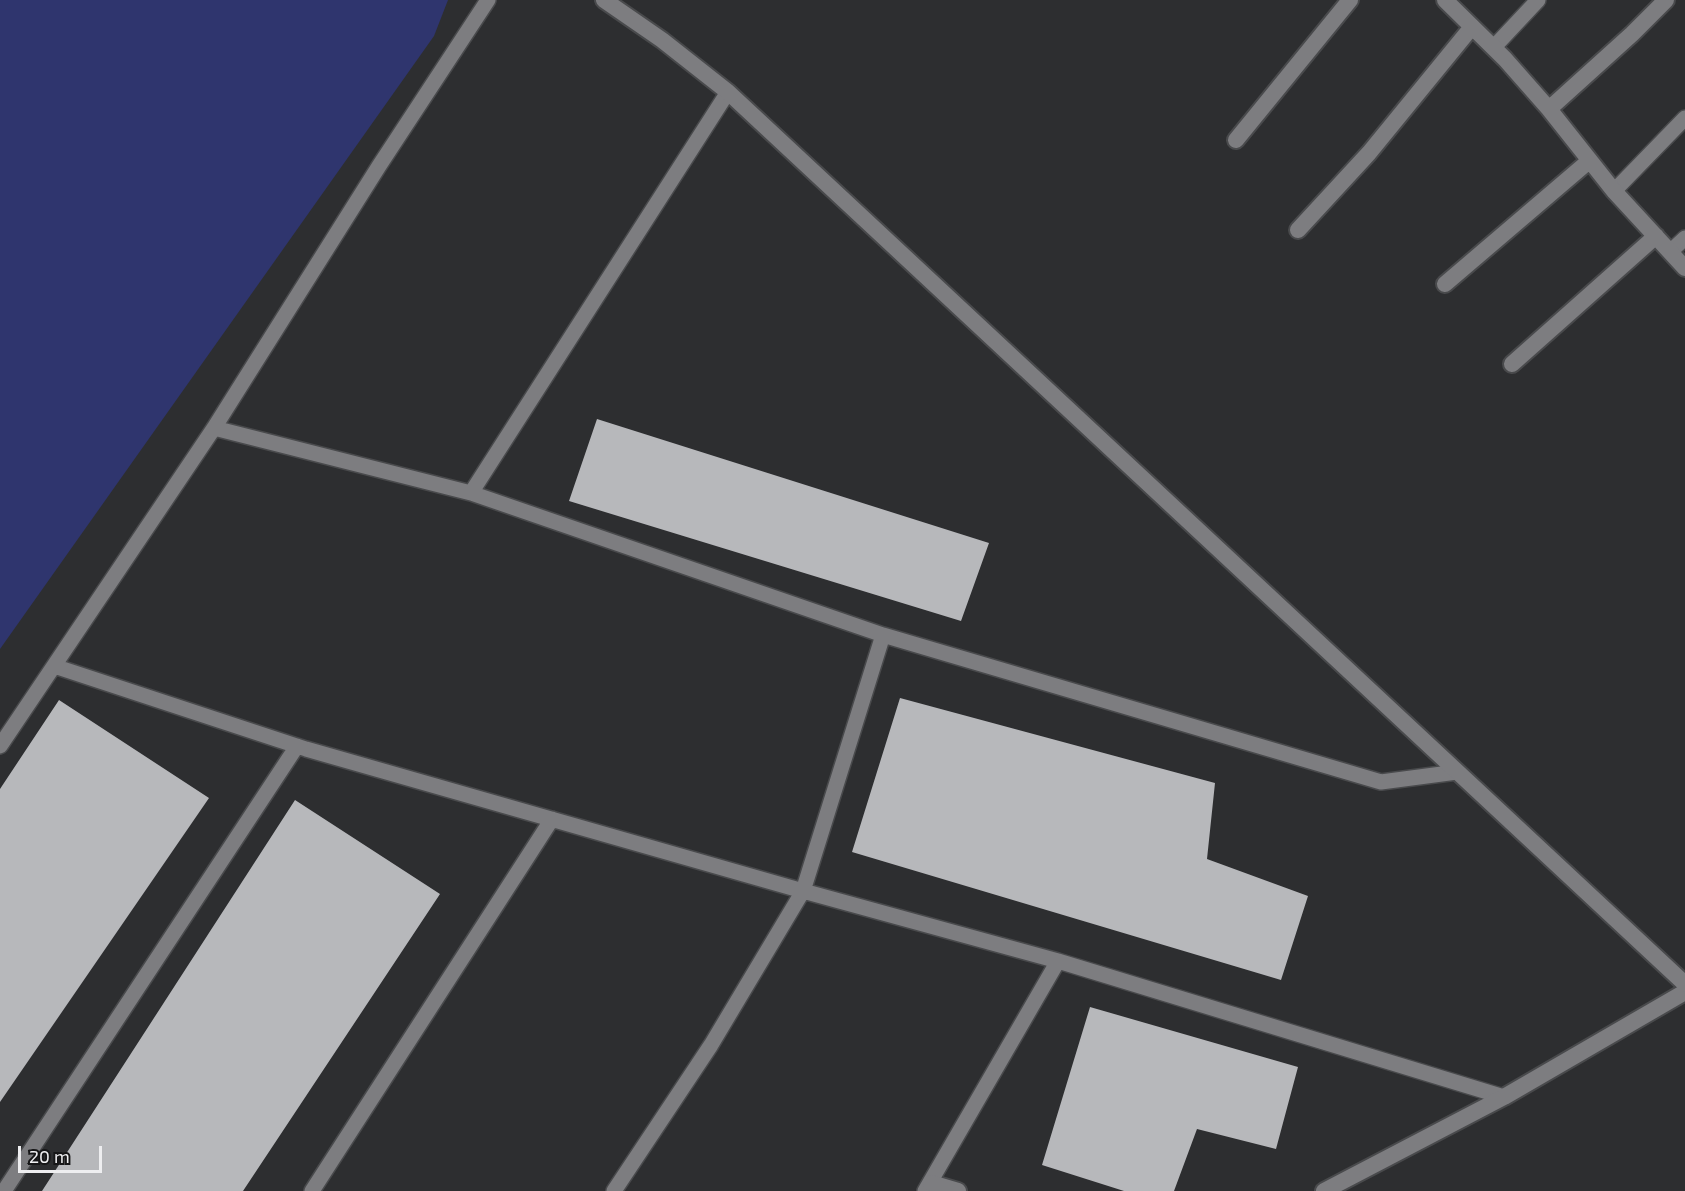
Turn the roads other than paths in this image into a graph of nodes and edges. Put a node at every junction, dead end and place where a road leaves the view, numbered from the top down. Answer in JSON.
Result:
{"nodes":[{"id":1,"x":488,"y":0,"type":"edge"},
{"id":2,"x":604,"y":0,"type":"edge"},
{"id":3,"x":1350,"y":0,"type":"edge"},
{"id":4,"x":1445,"y":0,"type":"edge"},
{"id":5,"x":1538,"y":0,"type":"edge"},
{"id":6,"x":1660,"y":2,"type":"edge"},
{"id":7,"x":1471,"y":28,"type":"junction"},
{"id":8,"x":1494,"y":47,"type":"junction"},
{"id":9,"x":728,"y":93,"type":"junction"},
{"id":10,"x":1549,"y":109,"type":"junction"},
{"id":11,"x":1685,"y":117,"type":"edge"},
{"id":12,"x":1236,"y":140,"type":"dead end"},
{"id":13,"x":1589,"y":161,"type":"junction"},
{"id":14,"x":1614,"y":191,"type":"junction"},
{"id":15,"x":1298,"y":230,"type":"dead end"},
{"id":16,"x":1656,"y":236,"type":"junction"},
{"id":17,"x":1685,"y":238,"type":"edge"},
{"id":18,"x":1671,"y":251,"type":"junction"},
{"id":19,"x":1685,"y":268,"type":"edge"},
{"id":20,"x":1445,"y":284,"type":"dead end"},
{"id":21,"x":1512,"y":364,"type":"dead end"},
{"id":22,"x":214,"y":428,"type":"junction"},
{"id":23,"x":471,"y":493,"type":"junction"},
{"id":24,"x":883,"y":635,"type":"junction"},
{"id":25,"x":54,"y":666,"type":"junction"},
{"id":26,"x":0,"y":746,"type":"edge"},
{"id":27,"x":297,"y":746,"type":"junction"},
{"id":28,"x":1457,"y":772,"type":"junction"},
{"id":29,"x":552,"y":819,"type":"junction"},
{"id":30,"x":802,"y":891,"type":"junction"},
{"id":31,"x":1058,"y":961,"type":"junction"},
{"id":32,"x":1685,"y":984,"type":"edge"},
{"id":33,"x":1685,"y":992,"type":"edge"},
{"id":34,"x":1504,"y":1097,"type":"junction"},
{"id":35,"x":928,"y":1187,"type":"edge"},
{"id":36,"x":4,"y":1191,"type":"edge"},
{"id":37,"x":312,"y":1191,"type":"edge"},
{"id":38,"x":614,"y":1191,"type":"edge"},
{"id":39,"x":958,"y":1191,"type":"edge"},
{"id":40,"x":1324,"y":1191,"type":"edge"}],
"edges":[{"from":1,"to":22,"type":"lane"},
{"from":2,"to":9,"type":"street"},
{"from":3,"to":12,"type":"street"},
{"from":4,"to":7,"type":"street"},
{"from":5,"to":8,"type":"lane"},
{"from":6,"to":10,"type":"street"},
{"from":7,"to":8,"type":"street"},
{"from":7,"to":15,"type":"street"},
{"from":8,"to":10,"type":"street"},
{"from":9,"to":23,"type":"lane"},
{"from":9,"to":28,"type":"street"},
{"from":10,"to":13,"type":"street"},
{"from":11,"to":14,"type":"lane"},
{"from":13,"to":14,"type":"street"},
{"from":13,"to":20,"type":"street"},
{"from":14,"to":16,"type":"street"},
{"from":16,"to":18,"type":"street"},
{"from":16,"to":21,"type":"street"},
{"from":17,"to":18,"type":"lane"},
{"from":18,"to":19,"type":"street"},
{"from":22,"to":23,"type":"lane"},
{"from":22,"to":25,"type":"lane"},
{"from":23,"to":24,"type":"lane"},
{"from":24,"to":28,"type":"lane"},
{"from":24,"to":30,"type":"lane"},
{"from":25,"to":26,"type":"lane"},
{"from":25,"to":27,"type":"lane"},
{"from":27,"to":29,"type":"lane"},
{"from":27,"to":36,"type":"lane"},
{"from":28,"to":32,"type":"street"},
{"from":29,"to":30,"type":"lane"},
{"from":29,"to":37,"type":"lane"},
{"from":30,"to":31,"type":"lane"},
{"from":30,"to":38,"type":"lane"},
{"from":31,"to":34,"type":"lane"},
{"from":31,"to":35,"type":"lane"},
{"from":33,"to":34,"type":"street"},
{"from":34,"to":40,"type":"street"},
{"from":35,"to":39,"type":"street"}]}
